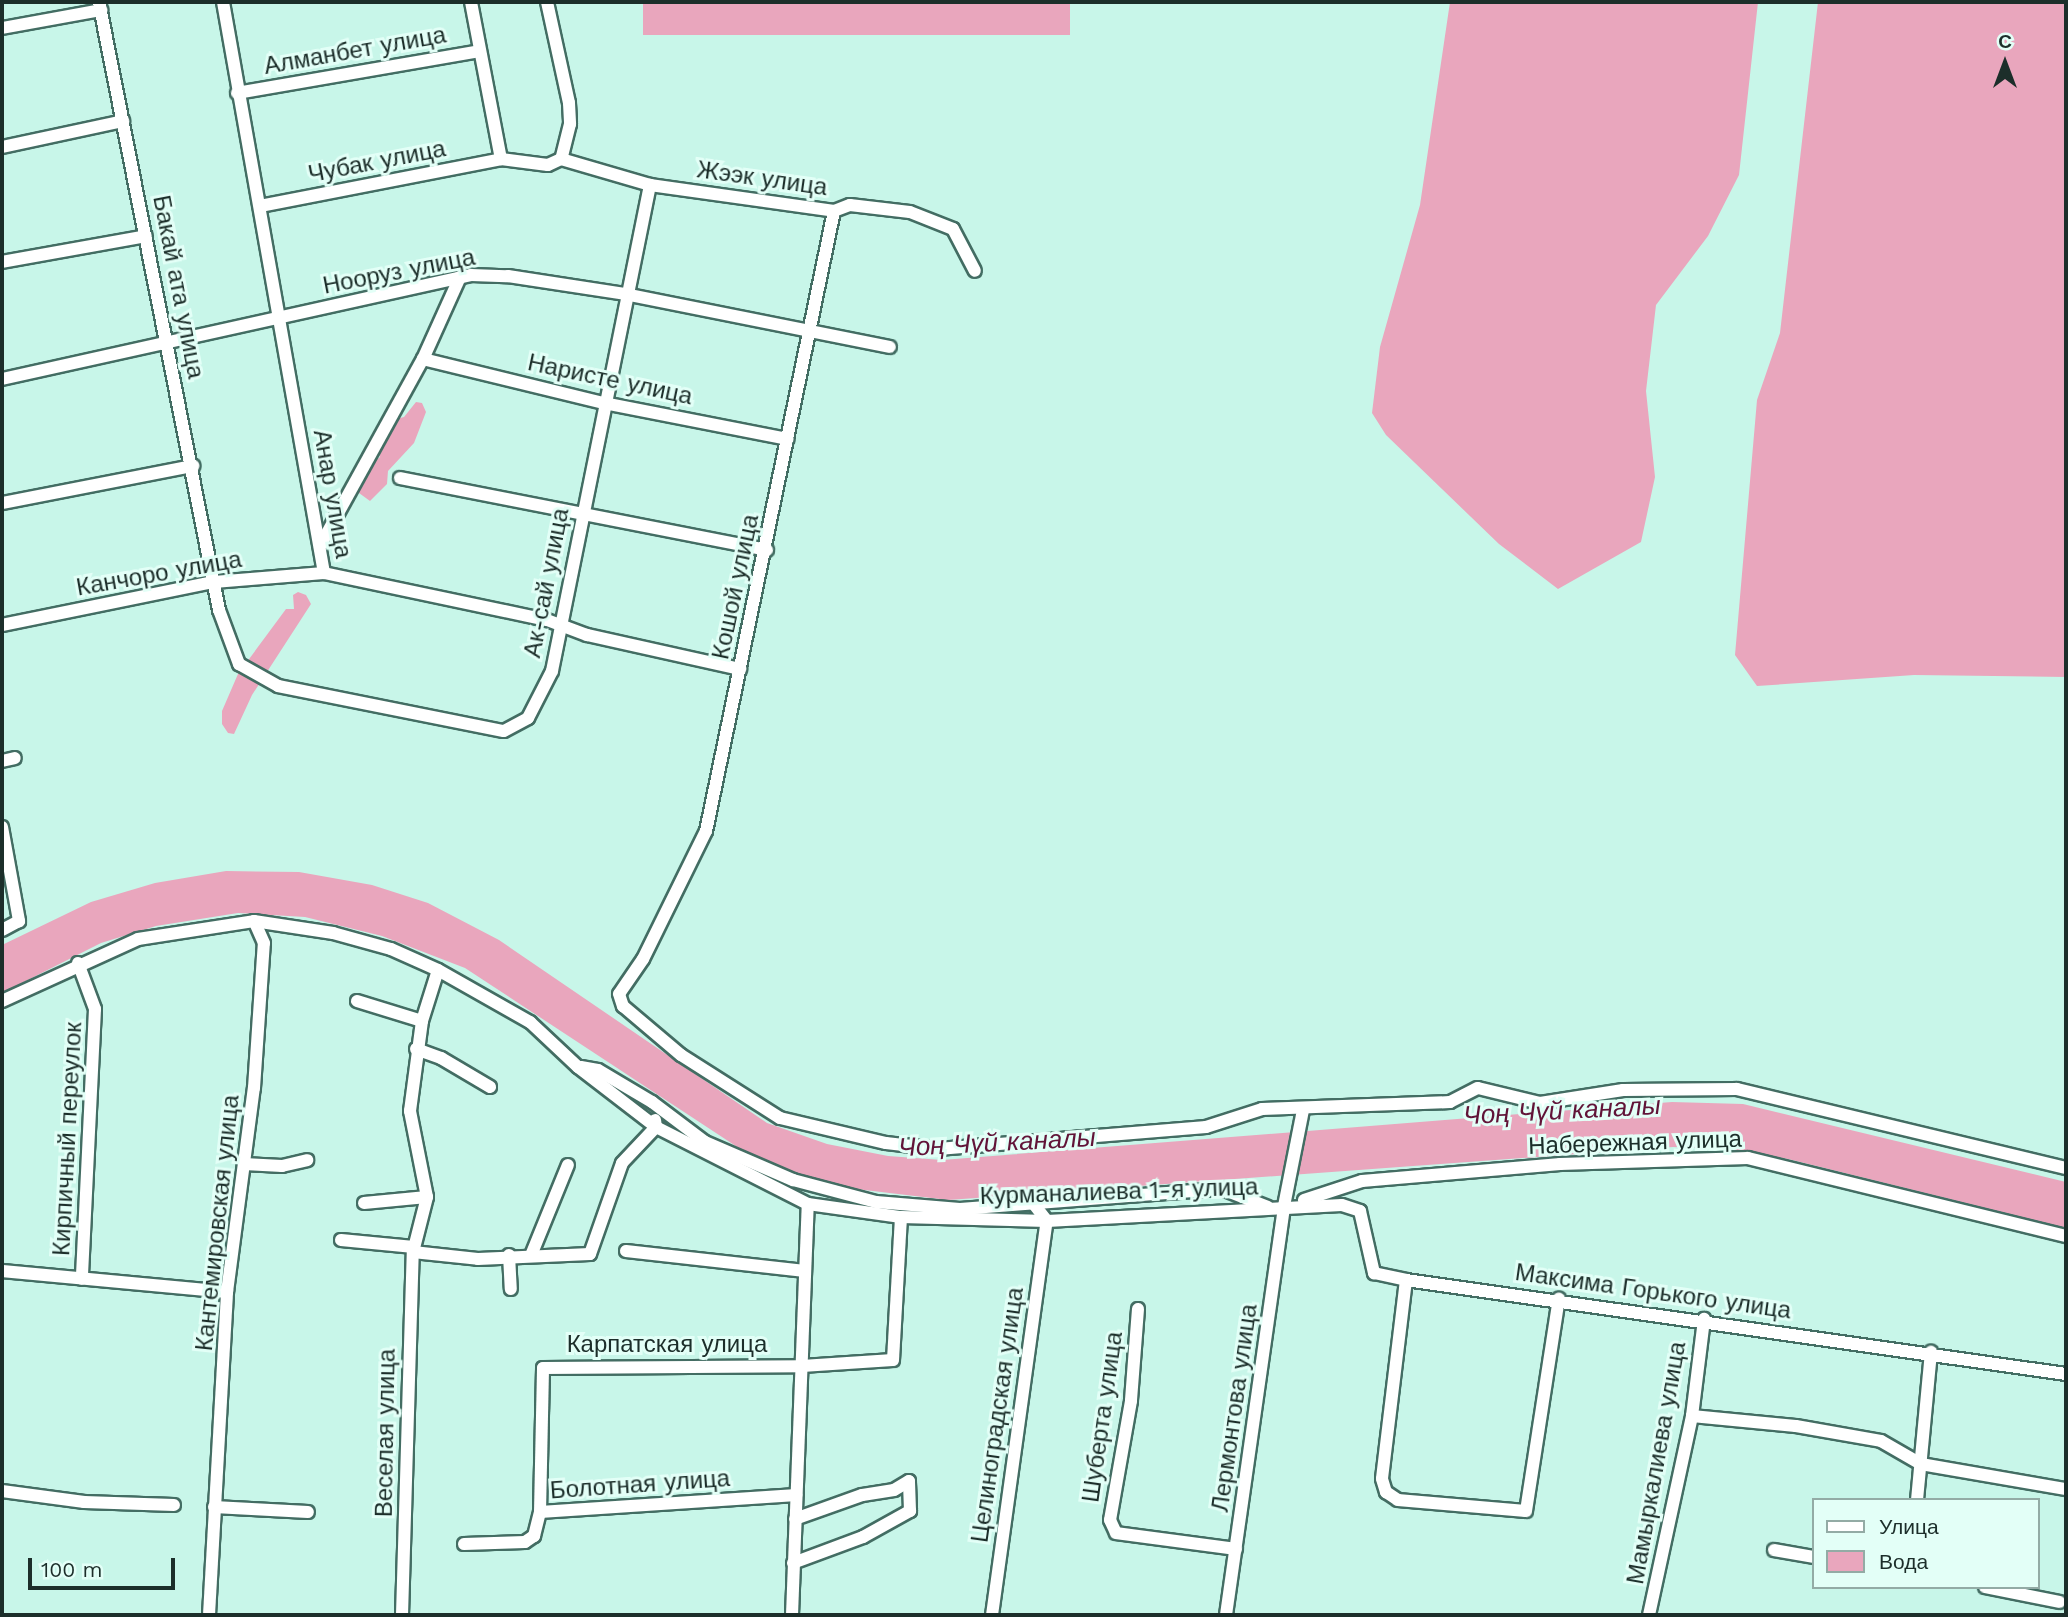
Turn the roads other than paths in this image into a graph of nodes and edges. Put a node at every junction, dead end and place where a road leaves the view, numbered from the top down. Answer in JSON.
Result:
{"nodes":[{"id":1,"x":223,"y":2,"type":"edge"},
{"id":2,"x":471,"y":2,"type":"edge"},
{"id":3,"x":547,"y":2,"type":"edge"},
{"id":4,"x":100,"y":6,"type":"edge"},
{"id":5,"x":2,"y":28,"type":"edge"},
{"id":6,"x":479,"y":51,"type":"junction"},
{"id":7,"x":237,"y":93,"type":"junction"},
{"id":8,"x":123,"y":121,"type":"junction"},
{"id":9,"x":2,"y":147,"type":"edge"},
{"id":10,"x":501,"y":159,"type":"junction"},
{"id":11,"x":561,"y":159,"type":"junction"},
{"id":12,"x":650,"y":185,"type":"junction"},
{"id":13,"x":260,"y":206,"type":"junction"},
{"id":14,"x":834,"y":211,"type":"junction"},
{"id":15,"x":146,"y":236,"type":"junction"},
{"id":16,"x":2,"y":262,"type":"edge"},
{"id":17,"x":975,"y":271,"type":"dead end"},
{"id":18,"x":460,"y":277,"type":"junction"},
{"id":19,"x":625,"y":294,"type":"junction"},
{"id":20,"x":281,"y":318,"type":"junction"},
{"id":21,"x":810,"y":331,"type":"junction"},
{"id":22,"x":168,"y":344,"type":"junction"},
{"id":23,"x":890,"y":348,"type":"dead end"},
{"id":24,"x":423,"y":359,"type":"junction"},
{"id":25,"x":2,"y":379,"type":"edge"},
{"id":26,"x":604,"y":403,"type":"junction"},
{"id":27,"x":788,"y":439,"type":"junction"},
{"id":28,"x":193,"y":466,"type":"junction"},
{"id":29,"x":400,"y":478,"type":"dead end"},
{"id":30,"x":2,"y":503,"type":"edge"},
{"id":31,"x":581,"y":513,"type":"junction"},
{"id":32,"x":320,"y":546,"type":"junction"},
{"id":33,"x":767,"y":550,"type":"junction"},
{"id":34,"x":324,"y":573,"type":"junction"},
{"id":35,"x":214,"y":582,"type":"junction"},
{"id":36,"x":2,"y":625,"type":"edge"},
{"id":37,"x":561,"y":625,"type":"junction"},
{"id":38,"x":740,"y":669,"type":"junction"},
{"id":39,"x":15,"y":758,"type":"dead end"},
{"id":40,"x":2,"y":761,"type":"edge"},
{"id":41,"x":2,"y":827,"type":"edge"},
{"id":42,"x":254,"y":921,"type":"junction"},
{"id":43,"x":2,"y":930,"type":"edge"},
{"id":44,"x":78,"y":963,"type":"junction"},
{"id":45,"x":438,"y":970,"type":"junction"},
{"id":46,"x":2,"y":1001,"type":"edge"},
{"id":47,"x":357,"y":1001,"type":"dead end"},
{"id":48,"x":422,"y":1021,"type":"junction"},
{"id":49,"x":416,"y":1049,"type":"junction"},
{"id":50,"x":578,"y":1067,"type":"junction"},
{"id":51,"x":490,"y":1087,"type":"dead end"},
{"id":52,"x":652,"y":1102,"type":"junction"},
{"id":53,"x":1302,"y":1115,"type":"junction"},
{"id":54,"x":656,"y":1127,"type":"junction"},
{"id":55,"x":307,"y":1160,"type":"dead end"},
{"id":56,"x":244,"y":1164,"type":"junction"},
{"id":57,"x":568,"y":1166,"type":"dead end"},
{"id":58,"x":2066,"y":1168,"type":"edge"},
{"id":59,"x":793,"y":1180,"type":"junction"},
{"id":60,"x":427,"y":1197,"type":"junction"},
{"id":61,"x":1032,"y":1202,"type":"junction"},
{"id":62,"x":364,"y":1203,"type":"dead end"},
{"id":63,"x":808,"y":1204,"type":"junction"},
{"id":64,"x":1284,"y":1206,"type":"junction"},
{"id":65,"x":1268,"y":1207,"type":"junction"},
{"id":66,"x":901,"y":1217,"type":"junction"},
{"id":67,"x":1047,"y":1221,"type":"junction"},
{"id":68,"x":2066,"y":1236,"type":"edge"},
{"id":69,"x":341,"y":1240,"type":"dead end"},
{"id":70,"x":413,"y":1250,"type":"junction"},
{"id":71,"x":626,"y":1251,"type":"dead end"},
{"id":72,"x":532,"y":1253,"type":"junction"},
{"id":73,"x":509,"y":1255,"type":"junction"},
{"id":74,"x":2,"y":1271,"type":"edge"},
{"id":75,"x":805,"y":1271,"type":"junction"},
{"id":76,"x":82,"y":1279,"type":"junction"},
{"id":77,"x":1406,"y":1280,"type":"junction"},
{"id":78,"x":511,"y":1289,"type":"dead end"},
{"id":79,"x":226,"y":1292,"type":"junction"},
{"id":80,"x":1559,"y":1299,"type":"junction"},
{"id":81,"x":1138,"y":1309,"type":"dead end"},
{"id":82,"x":1704,"y":1319,"type":"junction"},
{"id":83,"x":1931,"y":1352,"type":"junction"},
{"id":84,"x":802,"y":1366,"type":"junction"},
{"id":85,"x":2066,"y":1374,"type":"edge"},
{"id":86,"x":1692,"y":1416,"type":"junction"},
{"id":87,"x":1921,"y":1464,"type":"junction"},
{"id":88,"x":2066,"y":1489,"type":"edge"},
{"id":89,"x":2,"y":1491,"type":"edge"},
{"id":90,"x":796,"y":1494,"type":"junction"},
{"id":91,"x":1917,"y":1498,"type":"edge"},
{"id":92,"x":174,"y":1505,"type":"dead end"},
{"id":93,"x":214,"y":1507,"type":"junction"},
{"id":94,"x":308,"y":1512,"type":"dead end"},
{"id":95,"x":540,"y":1512,"type":"junction"},
{"id":96,"x":795,"y":1519,"type":"junction"},
{"id":97,"x":464,"y":1544,"type":"dead end"},
{"id":98,"x":1236,"y":1549,"type":"junction"},
{"id":99,"x":1774,"y":1550,"type":"dead end"},
{"id":100,"x":1812,"y":1557,"type":"edge"},
{"id":101,"x":793,"y":1563,"type":"junction"},
{"id":102,"x":1995,"y":1589,"type":"edge"},
{"id":103,"x":2060,"y":1602,"type":"dead end"},
{"id":104,"x":209,"y":1615,"type":"edge"},
{"id":105,"x":402,"y":1615,"type":"edge"},
{"id":106,"x":792,"y":1615,"type":"edge"},
{"id":107,"x":992,"y":1615,"type":"edge"},
{"id":108,"x":1226,"y":1615,"type":"edge"},
{"id":109,"x":1649,"y":1615,"type":"edge"}],
"edges":[{"from":1,"to":7,"type":"street","name":"Анар улица"},
{"from":2,"to":6,"type":"street"},
{"from":3,"to":11,"type":"street"},
{"from":4,"to":5,"type":"street"},
{"from":4,"to":8,"type":"street","name":"Бакай ата улица"},
{"from":6,"to":7,"type":"street","name":"Алманбет улица"},
{"from":6,"to":10,"type":"street"},
{"from":7,"to":13,"type":"street","name":"Анар улица"},
{"from":8,"to":9,"type":"street"},
{"from":8,"to":15,"type":"street","name":"Бакай ата улица"},
{"from":10,"to":11,"type":"street","name":"Жээк улица"},
{"from":10,"to":13,"type":"street","name":"Чубак улица"},
{"from":11,"to":12,"type":"street","name":"Жээк улица"},
{"from":12,"to":14,"type":"street","name":"Жээк улица"},
{"from":12,"to":19,"type":"street","name":"Ак-сай улица"},
{"from":13,"to":20,"type":"street","name":"Анар улица"},
{"from":14,"to":17,"type":"street","name":"Жээк улица"},
{"from":14,"to":21,"type":"street","name":"Кошой улица"},
{"from":15,"to":16,"type":"street"},
{"from":15,"to":22,"type":"street","name":"Бакай ата улица"},
{"from":18,"to":19,"type":"street","name":"Нооруз улица"},
{"from":18,"to":20,"type":"street","name":"Нооруз улица"},
{"from":18,"to":24,"type":"street"},
{"from":19,"to":21,"type":"street","name":"Нооруз улица"},
{"from":19,"to":26,"type":"street","name":"Ак-сай улица"},
{"from":20,"to":22,"type":"street","name":"Нооруз улица"},
{"from":20,"to":32,"type":"street","name":"Анар улица"},
{"from":21,"to":23,"type":"street","name":"Нооруз улица"},
{"from":21,"to":27,"type":"street","name":"Кошой улица"},
{"from":22,"to":25,"type":"street","name":"Нооруз улица"},
{"from":22,"to":28,"type":"street","name":"Бакай ата улица"},
{"from":24,"to":26,"type":"street","name":"Наристе улица"},
{"from":24,"to":32,"type":"street"},
{"from":26,"to":27,"type":"street","name":"Наристе улица"},
{"from":26,"to":31,"type":"street","name":"Ак-сай улица"},
{"from":27,"to":33,"type":"street","name":"Кошой улица"},
{"from":28,"to":30,"type":"street"},
{"from":28,"to":35,"type":"street","name":"Бакай ата улица"},
{"from":29,"to":31,"type":"street"},
{"from":31,"to":33,"type":"street"},
{"from":31,"to":37,"type":"street","name":"Ак-сай улица"},
{"from":32,"to":34,"type":"street","name":"Анар улица"},
{"from":33,"to":38,"type":"street","name":"Кошой улица"},
{"from":34,"to":35,"type":"street","name":"Канчоро улица"},
{"from":34,"to":37,"type":"street","name":"Анар улица"},
{"from":35,"to":36,"type":"street","name":"Канчоро улица"},
{"from":35,"to":37,"type":"street","name":"Ак-сай улица"},
{"from":37,"to":38,"type":"street","name":"Анар улица"},
{"from":38,"to":53,"type":"street","name":"Кошой улица"},
{"from":39,"to":40,"type":"street"},
{"from":41,"to":43,"type":"street"},
{"from":42,"to":44,"type":"street","name":"Курманалиева 1-я улица"},
{"from":42,"to":45,"type":"street","name":"Курманалиева 1-я улица"},
{"from":42,"to":56,"type":"street","name":"Кантемировская улица"},
{"from":44,"to":46,"type":"street","name":"Курманалиева 1-я улица"},
{"from":44,"to":76,"type":"street","name":"Кирпичный переулок"},
{"from":45,"to":48,"type":"street","name":"Веселая улица"},
{"from":45,"to":50,"type":"street","name":"Курманалиева 1-я улица"},
{"from":47,"to":48,"type":"street"},
{"from":48,"to":49,"type":"street","name":"Веселая улица"},
{"from":49,"to":51,"type":"street"},
{"from":49,"to":60,"type":"street","name":"Веселая улица"},
{"from":50,"to":52,"type":"street"},
{"from":50,"to":54,"type":"street","name":"Курманалиева 1-я улица"},
{"from":52,"to":54,"type":"street"},
{"from":52,"to":59,"type":"street"},
{"from":53,"to":58,"type":"street"},
{"from":53,"to":64,"type":"street","name":"Лермонтова улица"},
{"from":54,"to":63,"type":"street","name":"Курманалиева 1-я улица"},
{"from":54,"to":72,"type":"street"},
{"from":55,"to":56,"type":"street"},
{"from":56,"to":79,"type":"street","name":"Кантемировская улица"},
{"from":57,"to":72,"type":"street"},
{"from":59,"to":61,"type":"street"},
{"from":59,"to":63,"type":"street"},
{"from":60,"to":62,"type":"street"},
{"from":60,"to":70,"type":"street","name":"Веселая улица"},
{"from":61,"to":65,"type":"street"},
{"from":61,"to":67,"type":"street"},
{"from":63,"to":66,"type":"street","name":"Курманалиева 1-я улица"},
{"from":63,"to":75,"type":"street"},
{"from":64,"to":65,"type":"street","name":"Курманалиева 1-я улица"},
{"from":64,"to":68,"type":"street","name":"Набережная улица"},
{"from":64,"to":77,"type":"street","name":"Максима Горького улица"},
{"from":64,"to":98,"type":"street","name":"Лермонтова улица"},
{"from":65,"to":67,"type":"street","name":"Курманалиева 1-я улица"},
{"from":66,"to":67,"type":"street","name":"Курманалиева 1-я улица"},
{"from":66,"to":84,"type":"street","name":"Карпатская улица"},
{"from":67,"to":107,"type":"street","name":"Целиноградская улица"},
{"from":69,"to":70,"type":"street"},
{"from":70,"to":73,"type":"street"},
{"from":70,"to":105,"type":"street","name":"Веселая улица"},
{"from":71,"to":75,"type":"street"},
{"from":72,"to":73,"type":"street"},
{"from":73,"to":78,"type":"street"},
{"from":74,"to":76,"type":"street"},
{"from":75,"to":84,"type":"street"},
{"from":76,"to":79,"type":"street"},
{"from":77,"to":80,"type":"street","name":"Максима Горького улица"},
{"from":77,"to":80,"type":"street"},
{"from":79,"to":93,"type":"street","name":"Кантемировская улица"},
{"from":80,"to":82,"type":"street","name":"Максима Горького улица"},
{"from":81,"to":98,"type":"street","name":"Шуберта улица"},
{"from":82,"to":83,"type":"street","name":"Максима Горького улица"},
{"from":82,"to":86,"type":"street","name":"Мамыркалиева улица"},
{"from":83,"to":85,"type":"street","name":"Максима Горького улица"},
{"from":83,"to":87,"type":"street"},
{"from":84,"to":90,"type":"street"},
{"from":84,"to":95,"type":"street","name":"Карпатская улица"},
{"from":86,"to":87,"type":"street"},
{"from":86,"to":109,"type":"street","name":"Мамыркалиева улица"},
{"from":87,"to":88,"type":"street"},
{"from":87,"to":91,"type":"street"},
{"from":89,"to":92,"type":"street"},
{"from":90,"to":95,"type":"street","name":"Болотная улица"},
{"from":90,"to":96,"type":"street"},
{"from":93,"to":94,"type":"street"},
{"from":93,"to":104,"type":"street","name":"Кантемировская улица"},
{"from":95,"to":97,"type":"street","name":"Болотная улица"},
{"from":96,"to":101,"type":"street"},
{"from":96,"to":101,"type":"street"},
{"from":98,"to":108,"type":"street","name":"Лермонтова улица"},
{"from":99,"to":100,"type":"street"},
{"from":101,"to":106,"type":"street"},
{"from":102,"to":103,"type":"street"}]}
